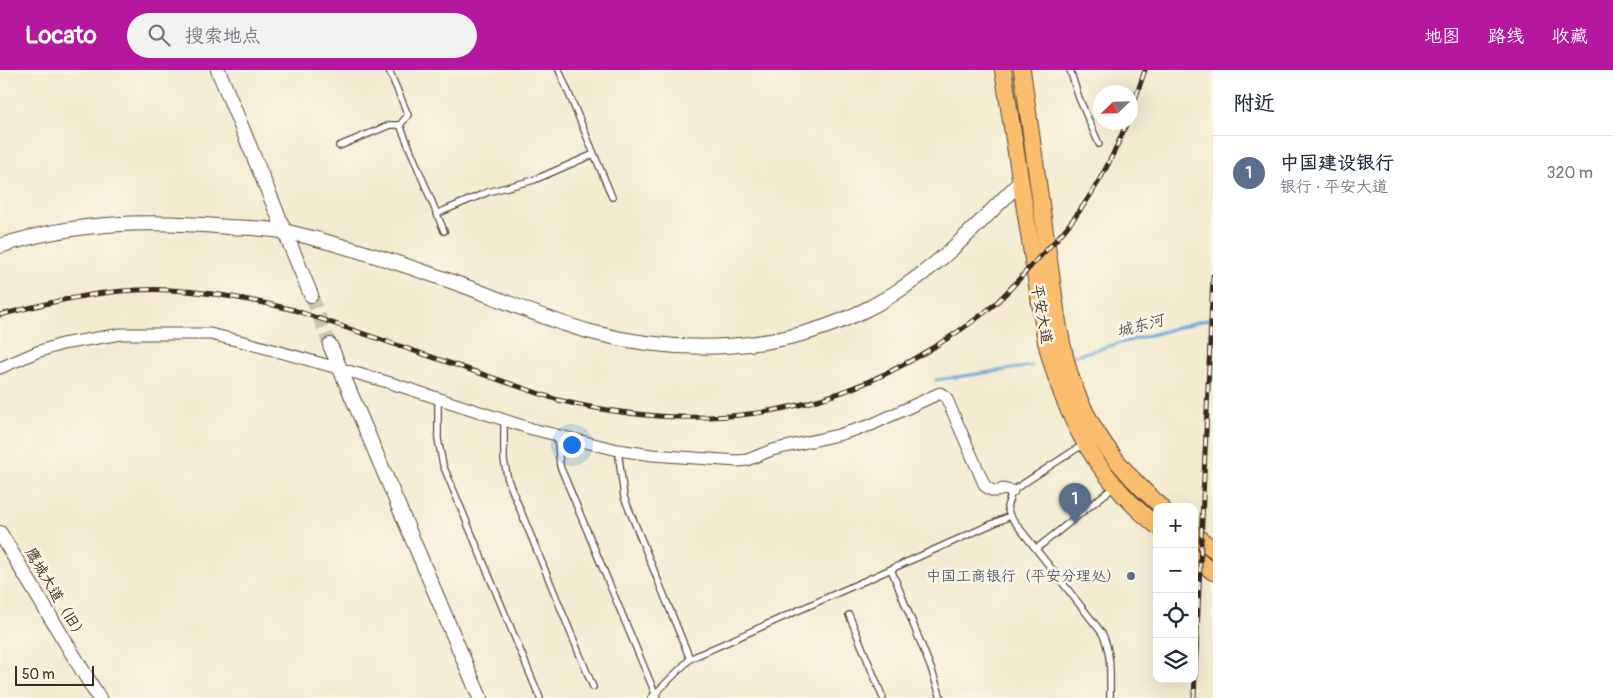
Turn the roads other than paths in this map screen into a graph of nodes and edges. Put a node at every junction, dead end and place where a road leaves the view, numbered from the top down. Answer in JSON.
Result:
{"nodes":[{"id":1,"x":218,"y":70,"type":"edge"},
{"id":2,"x":388,"y":70,"type":"edge"},
{"id":3,"x":559,"y":70,"type":"edge"},
{"id":4,"x":1003,"y":70,"type":"edge"},
{"id":5,"x":1022,"y":70,"type":"edge"},
{"id":6,"x":1070,"y":70,"type":"edge"},
{"id":7,"x":400,"y":125,"type":"junction"},
{"id":8,"x":1099,"y":144,"type":"dead end"},
{"id":9,"x":339,"y":146,"type":"dead end"},
{"id":10,"x":594,"y":154,"type":"junction"},
{"id":11,"x":1021,"y":181,"type":"junction"},
{"id":12,"x":612,"y":197,"type":"dead end"},
{"id":13,"x":436,"y":214,"type":"junction"},
{"id":14,"x":285,"y":231,"type":"junction"},
{"id":15,"x":444,"y":231,"type":"dead end"},
{"id":16,"x":0,"y":246,"type":"edge"},
{"id":17,"x":311,"y":295,"type":"tunnel mouth"},
{"id":18,"x":330,"y":345,"type":"tunnel mouth"},
{"id":19,"x":0,"y":368,"type":"edge"},
{"id":20,"x":341,"y":369,"type":"junction"},
{"id":21,"x":438,"y":399,"type":"junction"},
{"id":22,"x":504,"y":420,"type":"junction"},
{"id":23,"x":557,"y":435,"type":"junction"},
{"id":24,"x":1084,"y":444,"type":"junction"},
{"id":25,"x":618,"y":450,"type":"junction"},
{"id":26,"x":1114,"y":487,"type":"junction"},
{"id":27,"x":1012,"y":491,"type":"junction"},
{"id":28,"x":1158,"y":503,"type":"edge"},
{"id":29,"x":1010,"y":516,"type":"junction"},
{"id":30,"x":1153,"y":523,"type":"edge"},
{"id":31,"x":0,"y":533,"type":"edge"},
{"id":32,"x":1198,"y":537,"type":"edge"},
{"id":33,"x":1036,"y":549,"type":"junction"},
{"id":34,"x":1213,"y":549,"type":"edge"},
{"id":35,"x":1198,"y":559,"type":"edge"},
{"id":36,"x":891,"y":569,"type":"junction"},
{"id":37,"x":1213,"y":572,"type":"edge"},
{"id":38,"x":849,"y":614,"type":"dead end"},
{"id":39,"x":690,"y":659,"type":"junction"},
{"id":40,"x":593,"y":687,"type":"dead end"},
{"id":41,"x":654,"y":696,"type":"edge"},
{"id":42,"x":98,"y":698,"type":"edge"},
{"id":43,"x":480,"y":698,"type":"edge"},
{"id":44,"x":540,"y":698,"type":"edge"},
{"id":45,"x":883,"y":698,"type":"edge"},
{"id":46,"x":941,"y":698,"type":"edge"},
{"id":47,"x":1110,"y":698,"type":"edge"}],
"edges":[{"from":1,"to":14,"type":"street"},
{"from":2,"to":7,"type":"lane"},
{"from":3,"to":10,"type":"lane"},
{"from":4,"to":11,"type":"main road","name":"平安大道"},
{"from":5,"to":28,"type":"main road","name":"平安大道"},
{"from":6,"to":8,"type":"lane"},
{"from":7,"to":9,"type":"lane"},
{"from":7,"to":13,"type":"lane"},
{"from":10,"to":12,"type":"lane"},
{"from":10,"to":13,"type":"lane"},
{"from":11,"to":14,"type":"street"},
{"from":11,"to":24,"type":"main road","name":"平安大道"},
{"from":13,"to":15,"type":"lane"},
{"from":14,"to":16,"type":"street"},
{"from":14,"to":17,"type":"street"},
{"from":18,"to":20,"type":"street"},
{"from":19,"to":20,"type":"street"},
{"from":20,"to":21,"type":"street"},
{"from":20,"to":43,"type":"street"},
{"from":21,"to":22,"type":"street"},
{"from":21,"to":44,"type":"lane"},
{"from":22,"to":23,"type":"street"},
{"from":22,"to":40,"type":"lane"},
{"from":23,"to":25,"type":"street"},
{"from":23,"to":41,"type":"lane"},
{"from":24,"to":26,"type":"main road","name":"平安大道"},
{"from":24,"to":27,"type":"lane"},
{"from":25,"to":27,"type":"street"},
{"from":25,"to":39,"type":"lane"},
{"from":26,"to":30,"type":"main road","name":"平安大道"},
{"from":26,"to":33,"type":"lane"},
{"from":27,"to":29,"type":"lane"},
{"from":29,"to":33,"type":"lane"},
{"from":29,"to":36,"type":"lane"},
{"from":31,"to":42,"type":"street","name":"鹰城大道（旧）"},
{"from":32,"to":34,"type":"main road"},
{"from":33,"to":47,"type":"lane"},
{"from":35,"to":37,"type":"main road"},
{"from":36,"to":39,"type":"lane"},
{"from":36,"to":46,"type":"lane"},
{"from":38,"to":45,"type":"lane"},
{"from":39,"to":41,"type":"lane"}]}
